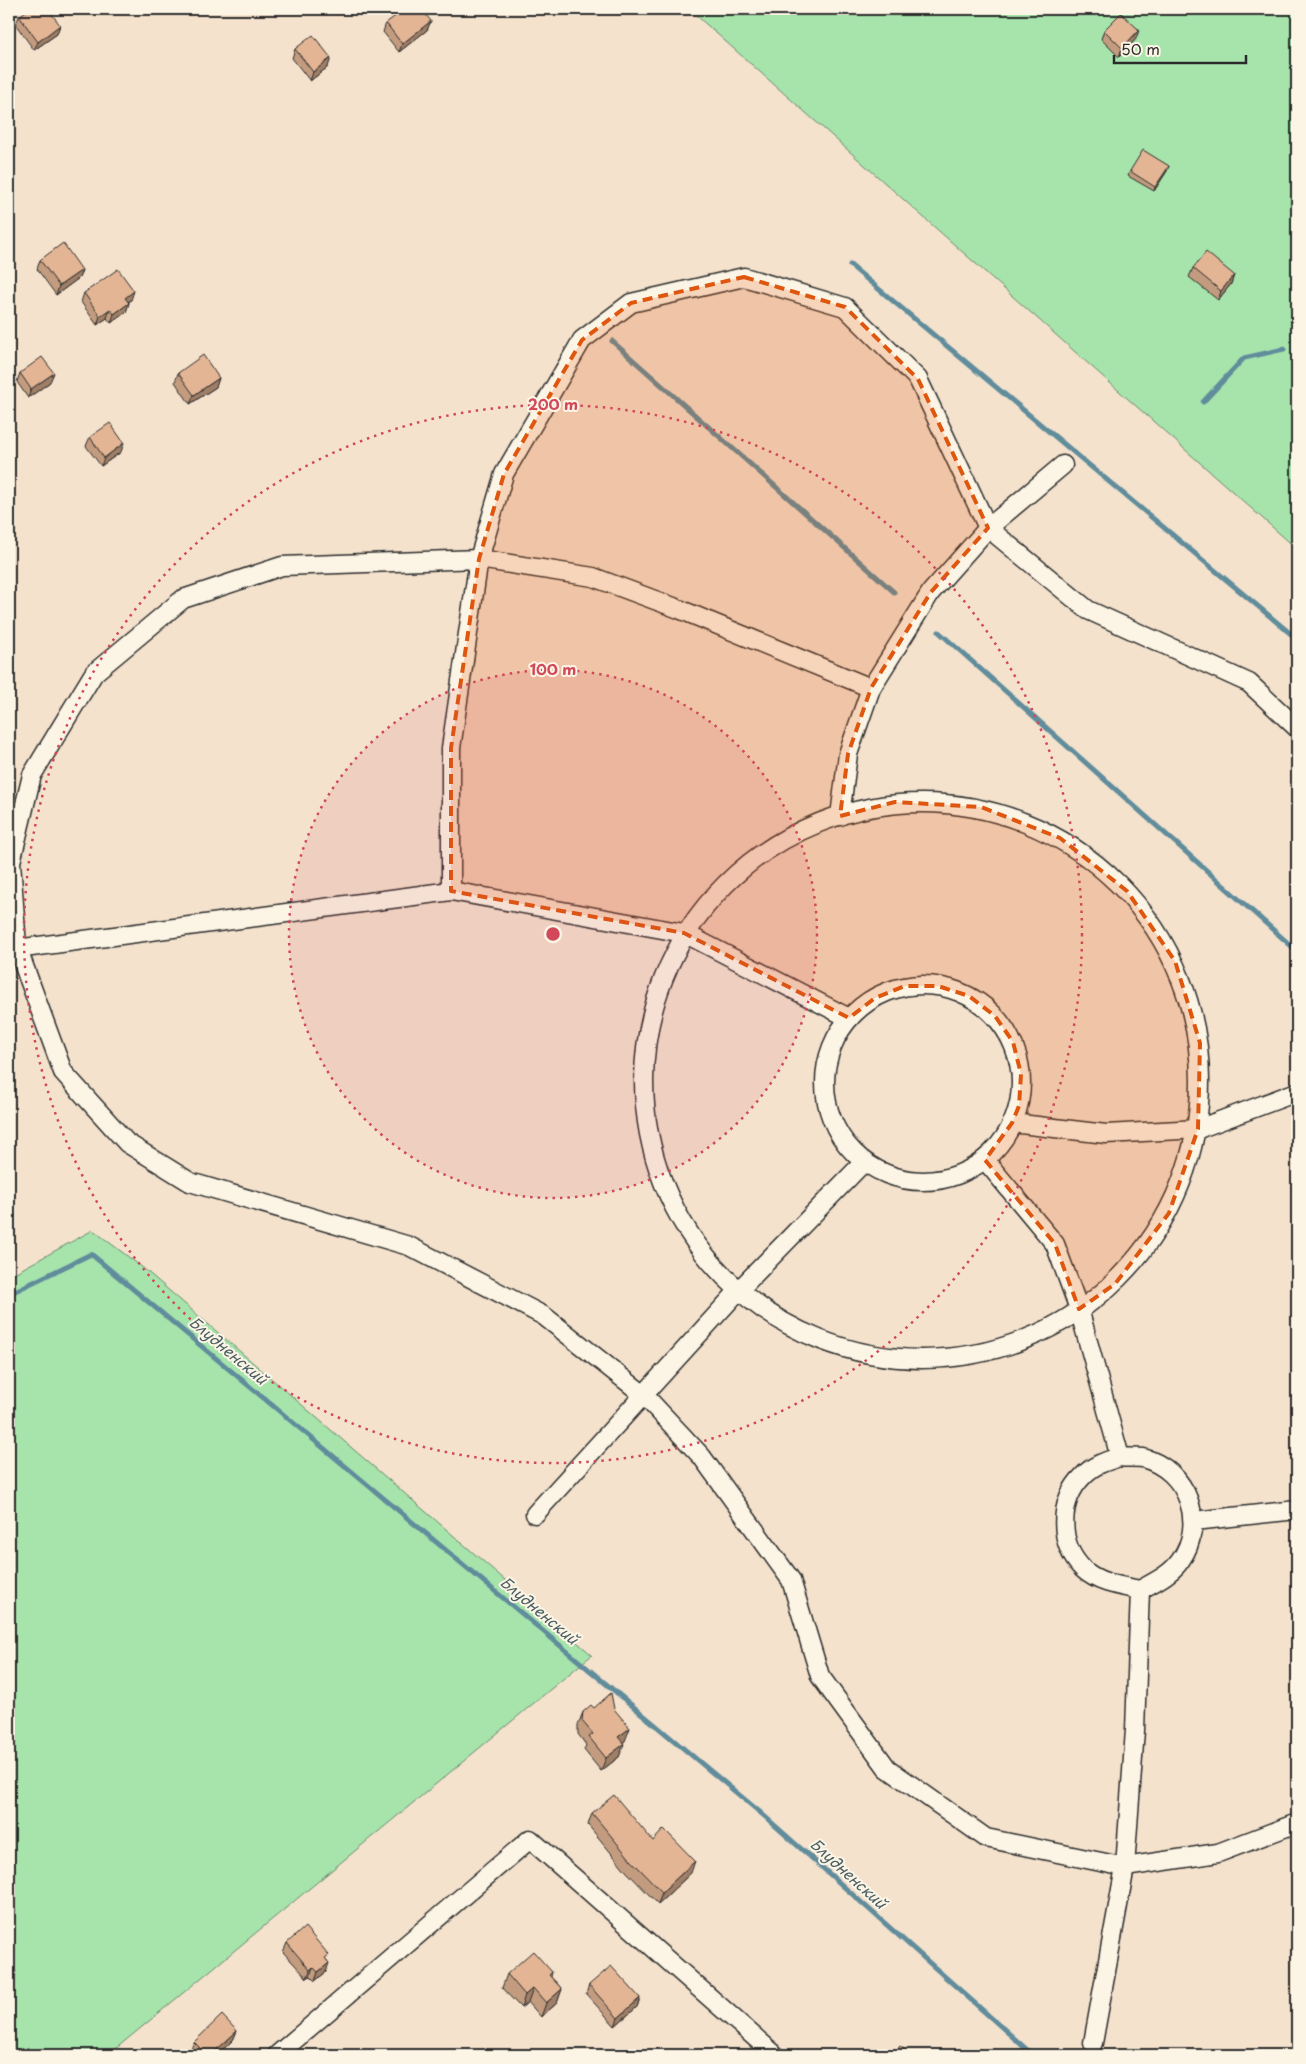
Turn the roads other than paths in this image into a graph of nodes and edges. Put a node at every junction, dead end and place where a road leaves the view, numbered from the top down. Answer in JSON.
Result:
{"nodes":[{"id":1,"x":1063,"y":466,"type":"dead end"},
{"id":2,"x":988,"y":528,"type":"junction"},
{"id":3,"x":480,"y":559,"type":"junction"},
{"id":4,"x":872,"y":688,"type":"junction"},
{"id":5,"x":1297,"y":728,"type":"edge"},
{"id":6,"x":840,"y":816,"type":"junction"},
{"id":7,"x":451,"y":891,"type":"junction"},
{"id":8,"x":684,"y":933,"type":"junction"},
{"id":9,"x":13,"y":949,"type":"edge"},
{"id":10,"x":850,"y":1018,"type":"junction"},
{"id":11,"x":1297,"y":1092,"type":"edge"},
{"id":12,"x":1012,"y":1123,"type":"junction"},
{"id":13,"x":1198,"y":1129,"type":"junction"},
{"id":14,"x":984,"y":1160,"type":"junction"},
{"id":15,"x":864,"y":1162,"type":"junction"},
{"id":16,"x":740,"y":1289,"type":"junction"},
{"id":17,"x":1079,"y":1309,"type":"junction"},
{"id":18,"x":644,"y":1395,"type":"junction"},
{"id":19,"x":1120,"y":1458,"type":"junction"},
{"id":20,"x":1297,"y":1510,"type":"edge"},
{"id":21,"x":535,"y":1514,"type":"dead end"},
{"id":22,"x":1194,"y":1521,"type":"junction"},
{"id":23,"x":1140,"y":1590,"type":"junction"},
{"id":24,"x":1297,"y":1823,"type":"edge"},
{"id":25,"x":1125,"y":1867,"type":"junction"},
{"id":26,"x":1093,"y":2044,"type":"dead end"},
{"id":27,"x":277,"y":2055,"type":"edge"},
{"id":28,"x":775,"y":2055,"type":"edge"}],
"edges":[{"from":1,"to":2,"type":"street"},
{"from":2,"to":3,"type":"street"},
{"from":2,"to":4,"type":"street"},
{"from":2,"to":5,"type":"street"},
{"from":3,"to":4,"type":"street"},
{"from":3,"to":7,"type":"street"},
{"from":3,"to":9,"type":"street"},
{"from":4,"to":6,"type":"street"},
{"from":6,"to":8,"type":"street"},
{"from":6,"to":13,"type":"street"},
{"from":7,"to":8,"type":"street"},
{"from":7,"to":9,"type":"street"},
{"from":8,"to":10,"type":"street"},
{"from":8,"to":16,"type":"street"},
{"from":9,"to":18,"type":"street"},
{"from":10,"to":12,"type":"street"},
{"from":10,"to":15,"type":"street"},
{"from":11,"to":13,"type":"street"},
{"from":12,"to":13,"type":"street"},
{"from":12,"to":14,"type":"street"},
{"from":13,"to":17,"type":"street"},
{"from":14,"to":15,"type":"street"},
{"from":14,"to":17,"type":"street"},
{"from":15,"to":16,"type":"street"},
{"from":16,"to":17,"type":"street"},
{"from":16,"to":18,"type":"street"},
{"from":17,"to":19,"type":"street"},
{"from":18,"to":21,"type":"street"},
{"from":18,"to":25,"type":"street"},
{"from":19,"to":22,"type":"street"},
{"from":19,"to":23,"type":"street"},
{"from":20,"to":22,"type":"street"},
{"from":22,"to":23,"type":"street"},
{"from":23,"to":25,"type":"street"},
{"from":24,"to":25,"type":"street"},
{"from":25,"to":26,"type":"street"},
{"from":27,"to":28,"type":"street"}]}
